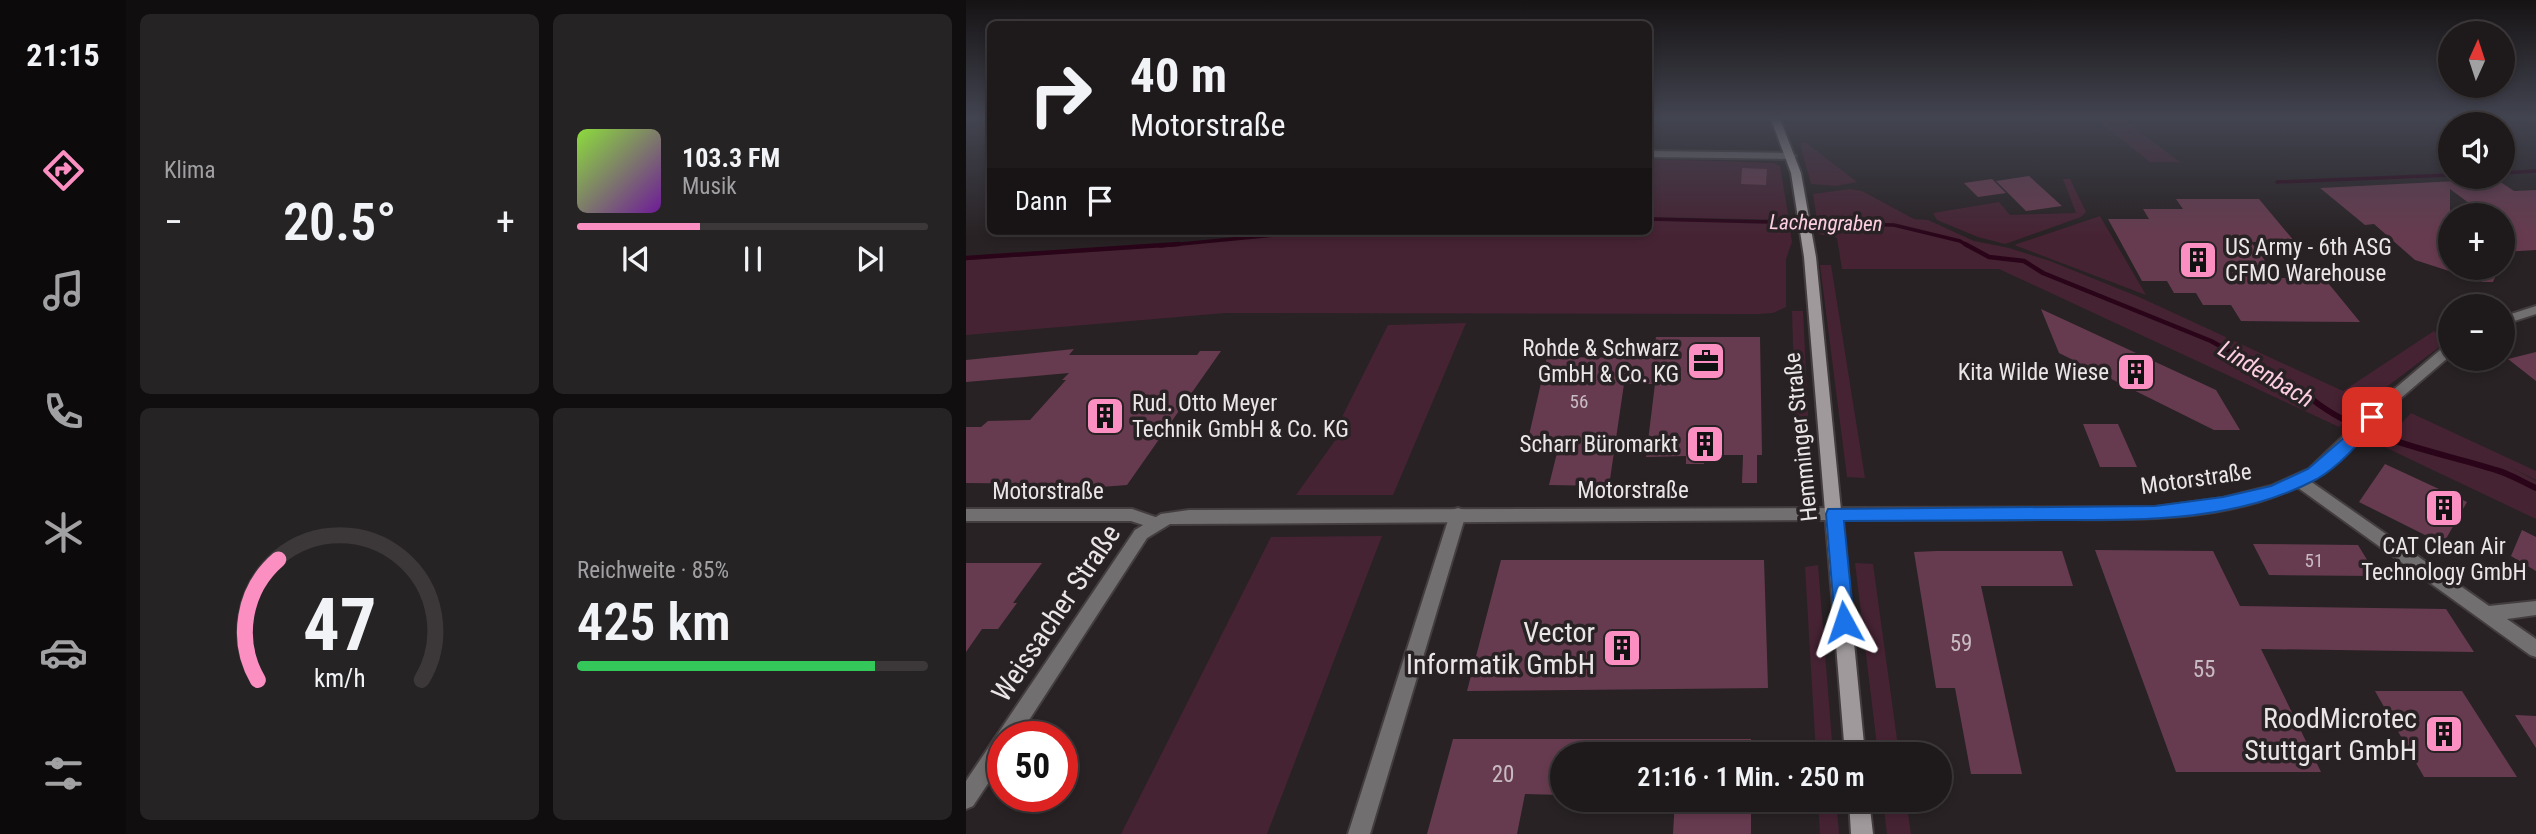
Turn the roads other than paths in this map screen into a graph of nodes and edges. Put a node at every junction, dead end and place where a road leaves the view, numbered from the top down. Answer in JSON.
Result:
{"nodes":[{"id":1,"x":1791,"y":158,"type":"edge"},
{"id":2,"x":2536,"y":310,"type":"edge"},
{"id":3,"x":2515,"y":317,"type":"edge"},
{"id":4,"x":2438,"y":359,"type":"edge"},
{"id":5,"x":2298,"y":481,"type":"junction"},
{"id":6,"x":1458,"y":514,"type":"junction"},
{"id":7,"x":1835,"y":514,"type":"junction"},
{"id":8,"x":966,"y":515,"type":"edge"},
{"id":9,"x":1156,"y":523,"type":"junction"},
{"id":10,"x":2536,"y":608,"type":"edge"},
{"id":11,"x":2487,"y":614,"type":"junction"},
{"id":12,"x":2536,"y":649,"type":"edge"},
{"id":13,"x":1018,"y":721,"type":"edge"},
{"id":14,"x":1854,"y":742,"type":"edge"},
{"id":15,"x":987,"y":767,"type":"edge"},
{"id":16,"x":966,"y":799,"type":"edge"},
{"id":17,"x":1860,"y":812,"type":"edge"},
{"id":18,"x":1359,"y":834,"type":"edge"},
{"id":19,"x":1862,"y":834,"type":"edge"}],
"edges":[{"from":1,"to":7,"type":"main road","name":"Hemminger Straße"},
{"from":2,"to":3,"type":"street"},
{"from":4,"to":5,"type":"street","name":"Motorstraße"},
{"from":5,"to":7,"type":"street","name":"Motorstraße"},
{"from":5,"to":11,"type":"street"},
{"from":6,"to":7,"type":"street","name":"Motorstraße"},
{"from":6,"to":9,"type":"street","name":"Motorstraße"},
{"from":6,"to":18,"type":"street"},
{"from":7,"to":14,"type":"main road","name":"Hemminger Straße"},
{"from":8,"to":9,"type":"street","name":"Motorstraße"},
{"from":9,"to":13,"type":"street","name":"Weissacher Straße"},
{"from":10,"to":11,"type":"street"},
{"from":11,"to":12,"type":"street"},
{"from":15,"to":16,"type":"street"},
{"from":17,"to":19,"type":"main road"}]}
